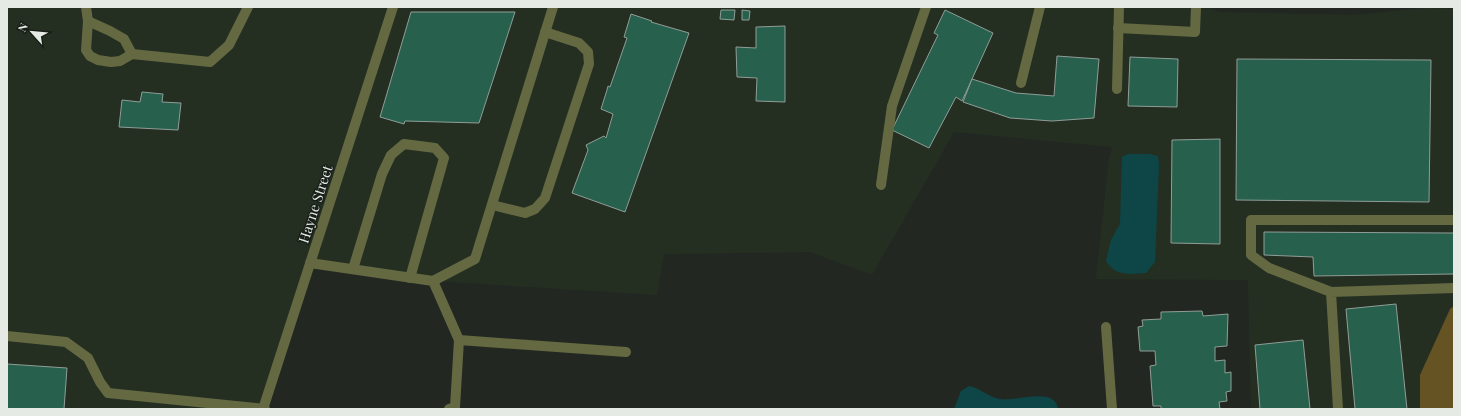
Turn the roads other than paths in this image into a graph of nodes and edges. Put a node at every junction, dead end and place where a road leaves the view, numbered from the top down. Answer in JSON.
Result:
{"nodes":[{"id":1,"x":86,"y":7,"type":"edge"},
{"id":2,"x":248,"y":7,"type":"edge"},
{"id":3,"x":393,"y":7,"type":"edge"},
{"id":4,"x":553,"y":7,"type":"edge"},
{"id":5,"x":926,"y":7,"type":"edge"},
{"id":6,"x":1040,"y":7,"type":"edge"},
{"id":7,"x":1119,"y":7,"type":"edge"},
{"id":8,"x":1196,"y":7,"type":"edge"},
{"id":9,"x":88,"y":21,"type":"junction"},
{"id":10,"x":1118,"y":28,"type":"junction"},
{"id":11,"x":545,"y":32,"type":"junction"},
{"id":12,"x":132,"y":54,"type":"junction"},
{"id":13,"x":1021,"y":83,"type":"dead end"},
{"id":14,"x":1117,"y":88,"type":"dead end"},
{"id":15,"x":881,"y":185,"type":"dead end"},
{"id":16,"x":492,"y":205,"type":"junction"},
{"id":17,"x":1454,"y":220,"type":"edge"},
{"id":18,"x":310,"y":263,"type":"junction"},
{"id":19,"x":353,"y":269,"type":"junction"},
{"id":20,"x":410,"y":278,"type":"junction"},
{"id":21,"x":433,"y":281,"type":"junction"},
{"id":22,"x":1454,"y":288,"type":"edge"},
{"id":23,"x":1331,"y":292,"type":"junction"},
{"id":24,"x":1106,"y":327,"type":"dead end"},
{"id":25,"x":7,"y":336,"type":"edge"},
{"id":26,"x":459,"y":340,"type":"junction"},
{"id":27,"x":626,"y":352,"type":"dead end"},
{"id":28,"x":263,"y":409,"type":"edge"},
{"id":29,"x":449,"y":409,"type":"edge"},
{"id":30,"x":1112,"y":409,"type":"edge"},
{"id":31,"x":1338,"y":409,"type":"edge"}],
"edges":[{"from":1,"to":9,"type":"street"},
{"from":2,"to":12,"type":"street"},
{"from":3,"to":18,"type":"street","name":"Hayne Street"},
{"from":4,"to":11,"type":"street"},
{"from":5,"to":15,"type":"street"},
{"from":6,"to":13,"type":"street"},
{"from":7,"to":10,"type":"street"},
{"from":8,"to":10,"type":"street"},
{"from":9,"to":12,"type":"street"},
{"from":9,"to":12,"type":"street"},
{"from":10,"to":14,"type":"street"},
{"from":11,"to":16,"type":"street"},
{"from":11,"to":16,"type":"street"},
{"from":16,"to":21,"type":"street"},
{"from":17,"to":23,"type":"street"},
{"from":18,"to":19,"type":"street"},
{"from":18,"to":28,"type":"street","name":"Hayne Street"},
{"from":19,"to":20,"type":"street"},
{"from":19,"to":20,"type":"street"},
{"from":20,"to":21,"type":"street"},
{"from":21,"to":26,"type":"street"},
{"from":22,"to":23,"type":"street"},
{"from":23,"to":31,"type":"street"},
{"from":24,"to":30,"type":"street"},
{"from":25,"to":28,"type":"street"},
{"from":26,"to":27,"type":"street"},
{"from":26,"to":29,"type":"street"}]}
